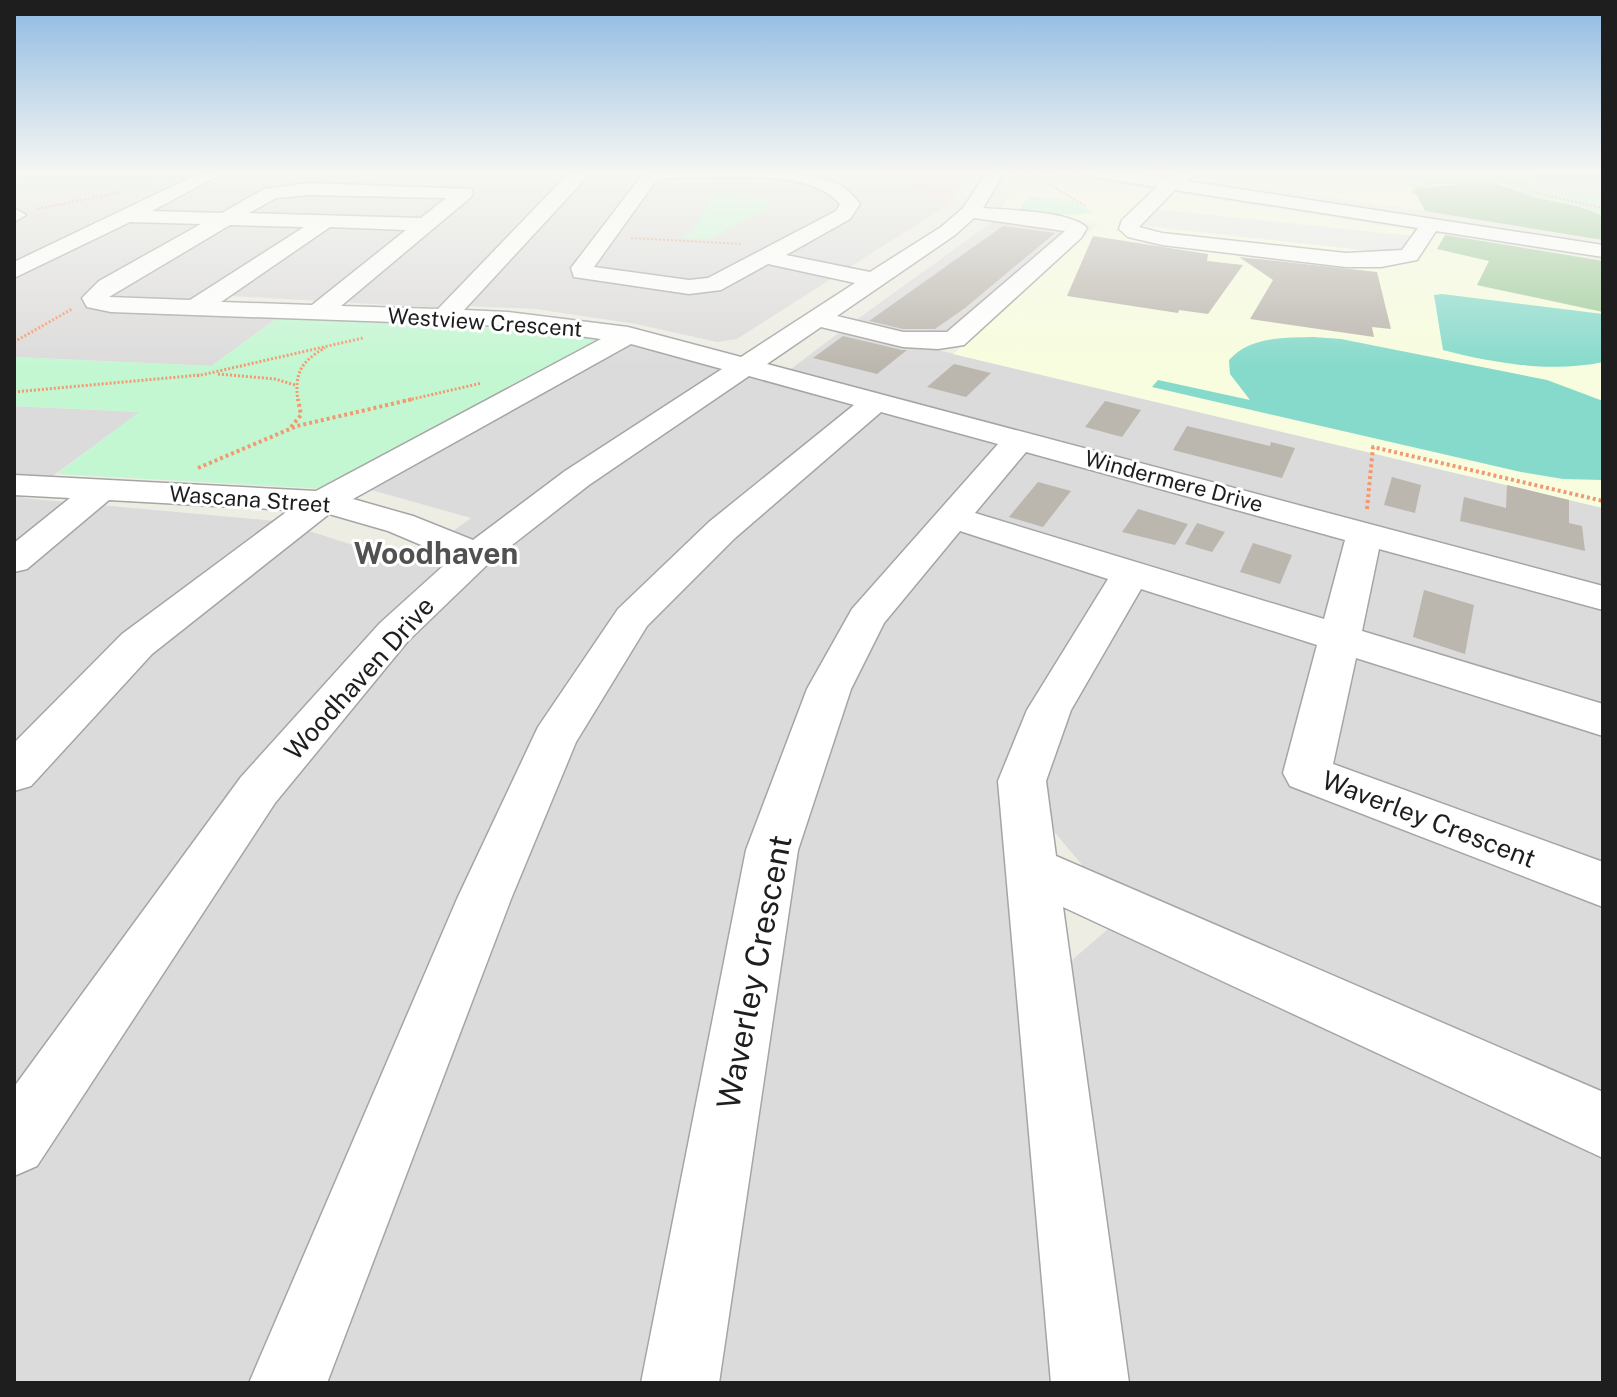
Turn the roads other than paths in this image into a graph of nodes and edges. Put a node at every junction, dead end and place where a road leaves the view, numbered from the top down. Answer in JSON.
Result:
{"nodes":[{"id":1,"x":82,"y":237,"type":"edge"},
{"id":2,"x":192,"y":237,"type":"edge"},
{"id":3,"x":302,"y":237,"type":"edge"},
{"id":4,"x":410,"y":237,"type":"edge"},
{"id":5,"x":520,"y":237,"type":"edge"},
{"id":6,"x":605,"y":237,"type":"edge"},
{"id":7,"x":803,"y":237,"type":"edge"},
{"id":8,"x":939,"y":237,"type":"edge"},
{"id":9,"x":1070,"y":237,"type":"edge"},
{"id":10,"x":1444,"y":237,"type":"edge"},
{"id":11,"x":1603,"y":251,"type":"edge"},
{"id":12,"x":774,"y":253,"type":"junction"},
{"id":13,"x":14,"y":271,"type":"edge"},
{"id":14,"x":874,"y":280,"type":"junction"},
{"id":15,"x":197,"y":307,"type":"junction"},
{"id":16,"x":318,"y":312,"type":"junction"},
{"id":17,"x":444,"y":317,"type":"junction"},
{"id":18,"x":817,"y":318,"type":"junction"},
{"id":19,"x":628,"y":335,"type":"junction"},
{"id":20,"x":744,"y":366,"type":"junction"},
{"id":21,"x":875,"y":402,"type":"junction"},
{"id":22,"x":1019,"y":440,"type":"junction"},
{"id":23,"x":14,"y":485,"type":"edge"},
{"id":24,"x":102,"y":489,"type":"junction"},
{"id":25,"x":322,"y":502,"type":"junction"},
{"id":26,"x":950,"y":517,"type":"junction"},
{"id":27,"x":1365,"y":532,"type":"junction"},
{"id":28,"x":476,"y":555,"type":"junction"},
{"id":29,"x":14,"y":561,"type":"edge"},
{"id":30,"x":1131,"y":573,"type":"junction"},
{"id":31,"x":1603,"y":598,"type":"edge"},
{"id":32,"x":1340,"y":639,"type":"junction"},
{"id":33,"x":1603,"y":720,"type":"edge"},
{"id":34,"x":14,"y":773,"type":"edge"},
{"id":35,"x":1031,"y":868,"type":"junction"},
{"id":36,"x":1603,"y":885,"type":"edge"},
{"id":37,"x":1603,"y":1125,"type":"edge"},
{"id":38,"x":14,"y":1143,"type":"edge"},
{"id":39,"x":288,"y":1383,"type":"edge"},
{"id":40,"x":680,"y":1383,"type":"edge"},
{"id":41,"x":1090,"y":1383,"type":"edge"}],
"edges":[{"from":1,"to":13,"type":"street"},
{"from":2,"to":15,"type":"street","name":"Westview Crescent"},
{"from":3,"to":15,"type":"street"},
{"from":4,"to":16,"type":"street","name":"Westview Crescent"},
{"from":5,"to":17,"type":"street"},
{"from":6,"to":12,"type":"street"},
{"from":7,"to":12,"type":"street"},
{"from":8,"to":14,"type":"street","name":"Woodhaven Drive"},
{"from":9,"to":18,"type":"street"},
{"from":10,"to":11,"type":"street"},
{"from":12,"to":14,"type":"street"},
{"from":14,"to":18,"type":"street","name":"Woodhaven Drive"},
{"from":15,"to":16,"type":"street","name":"Westview Crescent"},
{"from":16,"to":17,"type":"street","name":"Westview Crescent"},
{"from":17,"to":19,"type":"street","name":"Westview Crescent"},
{"from":18,"to":20,"type":"street","name":"Woodhaven Drive"},
{"from":19,"to":20,"type":"street","name":"Westview Crescent"},
{"from":19,"to":25,"type":"street"},
{"from":20,"to":21,"type":"street","name":"Windermere Drive"},
{"from":20,"to":28,"type":"street","name":"Woodhaven Drive"},
{"from":21,"to":22,"type":"street","name":"Windermere Drive"},
{"from":21,"to":39,"type":"street"},
{"from":22,"to":26,"type":"street","name":"Waverley Crescent"},
{"from":22,"to":27,"type":"street","name":"Windermere Drive"},
{"from":23,"to":24,"type":"street","name":"Wascana Street"},
{"from":24,"to":25,"type":"street","name":"Wascana Street"},
{"from":24,"to":29,"type":"street"},
{"from":25,"to":28,"type":"street","name":"Wascana Street"},
{"from":25,"to":34,"type":"street"},
{"from":26,"to":30,"type":"street"},
{"from":26,"to":40,"type":"street","name":"Waverley Crescent"},
{"from":27,"to":31,"type":"street","name":"Windermere Drive"},
{"from":27,"to":32,"type":"street","name":"Waverley Crescent"},
{"from":28,"to":38,"type":"street","name":"Woodhaven Drive"},
{"from":30,"to":32,"type":"street"},
{"from":30,"to":35,"type":"street"},
{"from":32,"to":33,"type":"street"},
{"from":32,"to":36,"type":"street","name":"Waverley Crescent"},
{"from":35,"to":37,"type":"street"},
{"from":35,"to":41,"type":"street"}]}
